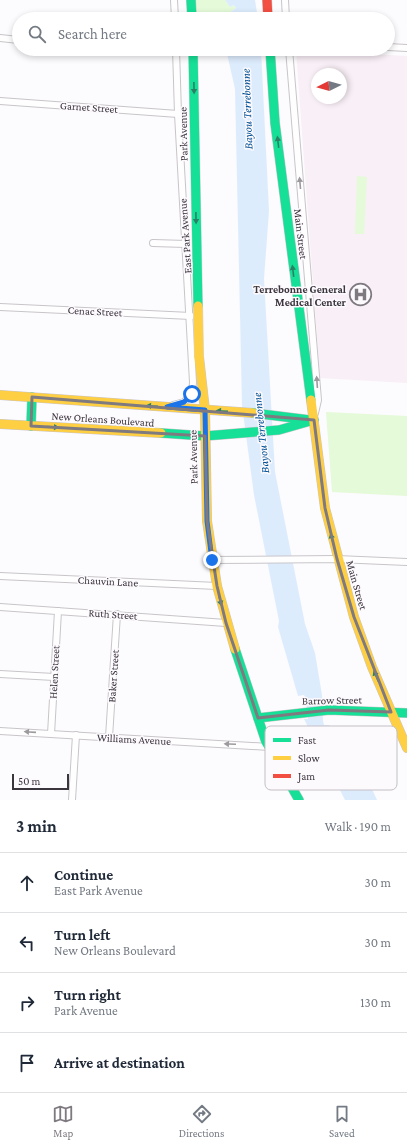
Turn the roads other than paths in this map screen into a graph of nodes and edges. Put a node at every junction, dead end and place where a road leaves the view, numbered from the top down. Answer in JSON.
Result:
{"nodes":[{"id":1,"x":174,"y":0,"type":"edge"},
{"id":2,"x":192,"y":0,"type":"edge"},
{"id":3,"x":267,"y":0,"type":"edge"},
{"id":4,"x":285,"y":0,"type":"edge"},
{"id":5,"x":175,"y":12,"type":"edge"},
{"id":6,"x":192,"y":12,"type":"edge"},
{"id":7,"x":268,"y":12,"type":"edge"},
{"id":8,"x":286,"y":12,"type":"edge"},
{"id":9,"x":0,"y":38,"type":"edge"},
{"id":10,"x":12,"y":39,"type":"edge"},
{"id":11,"x":395,"y":47,"type":"edge"},
{"id":12,"x":407,"y":48,"type":"edge"},
{"id":13,"x":176,"y":56,"type":"edge"},
{"id":14,"x":193,"y":56,"type":"edge"},
{"id":15,"x":270,"y":56,"type":"edge"},
{"id":16,"x":290,"y":56,"type":"edge"},
{"id":17,"x":0,"y":101,"type":"edge"},
{"id":18,"x":178,"y":114,"type":"junction"},
{"id":19,"x":153,"y":243,"type":"dead end"},
{"id":20,"x":186,"y":244,"type":"junction"},
{"id":21,"x":0,"y":307,"type":"edge"},
{"id":22,"x":191,"y":316,"type":"junction"},
{"id":23,"x":0,"y":395,"type":"edge"},
{"id":24,"x":32,"y":398,"type":"junction"},
{"id":25,"x":167,"y":407,"type":"junction"},
{"id":26,"x":205,"y":410,"type":"junction"},
{"id":27,"x":314,"y":420,"type":"junction"},
{"id":28,"x":0,"y":424,"type":"edge"},
{"id":29,"x":31,"y":426,"type":"junction"},
{"id":30,"x":205,"y":436,"type":"junction"},
{"id":31,"x":337,"y":559,"type":"junction"},
{"id":32,"x":212,"y":560,"type":"junction"},
{"id":33,"x":407,"y":562,"type":"edge"},
{"id":34,"x":0,"y":576,"type":"edge"},
{"id":35,"x":217,"y":586,"type":"junction"},
{"id":36,"x":0,"y":607,"type":"edge"},
{"id":37,"x":58,"y":610,"type":"junction"},
{"id":38,"x":117,"y":614,"type":"junction"},
{"id":39,"x":226,"y":623,"type":"junction"},
{"id":40,"x":0,"y":674,"type":"edge"},
{"id":41,"x":54,"y":677,"type":"junction"},
{"id":42,"x":391,"y":712,"type":"junction"},
{"id":43,"x":407,"y":713,"type":"edge"},
{"id":44,"x":258,"y":718,"type":"junction"},
{"id":45,"x":0,"y":730,"type":"edge"},
{"id":46,"x":51,"y":734,"type":"junction"},
{"id":47,"x":76,"y":735,"type":"junction"},
{"id":48,"x":265,"y":736,"type":"edge"},
{"id":49,"x":109,"y":737,"type":"junction"},
{"id":50,"x":265,"y":747,"type":"edge"},
{"id":51,"x":407,"y":748,"type":"edge"},
{"id":52,"x":293,"y":790,"type":"edge"},
{"id":53,"x":72,"y":800,"type":"edge"},
{"id":54,"x":299,"y":800,"type":"edge"}],
"edges":[{"from":1,"to":5,"type":"street"},
{"from":2,"to":6,"type":"main road"},
{"from":3,"to":7,"type":"main road"},
{"from":4,"to":8,"type":"street"},
{"from":9,"to":10,"type":"street"},
{"from":11,"to":12,"type":"street"},
{"from":13,"to":18,"type":"street","name":"East Park Avenue"},
{"from":14,"to":26,"type":"main road","name":"Park Avenue","one_way":true,"bridge":true},
{"from":27,"to":15,"type":"main road","name":"Main Street","one_way":true},
{"from":27,"to":16,"type":"street","name":"Main Street","one_way":true},
{"from":17,"to":18,"type":"street","name":"Garnet Street"},
{"from":18,"to":20,"type":"street","name":"East Park Avenue"},
{"from":19,"to":20,"type":"street"},
{"from":20,"to":22,"type":"street","name":"East Park Avenue"},
{"from":21,"to":22,"type":"street","name":"Cenac Street"},
{"from":22,"to":25,"type":"street","name":"East Park Avenue"},
{"from":23,"to":24,"type":"main road","name":"New Orleans Boulevard"},
{"from":25,"to":24,"type":"main road","name":"New Orleans Boulevard","one_way":true},
{"from":24,"to":29,"type":"main road"},
{"from":25,"to":26,"type":"main road","name":"New Orleans Boulevard"},
{"from":27,"to":26,"type":"main road","name":"New Orleans Boulevard","one_way":true},
{"from":26,"to":30,"type":"main road","name":"Park Avenue"},
{"from":27,"to":30,"type":"main road","name":"New Orleans Boulevard"},
{"from":31,"to":27,"type":"main road","name":"Main Street","one_way":true},
{"from":28,"to":29,"type":"main road","name":"New Orleans Boulevard"},
{"from":29,"to":30,"type":"main road","name":"New Orleans Boulevard","one_way":true},
{"from":30,"to":32,"type":"main road","name":"Park Avenue"},
{"from":31,"to":32,"type":"street"},
{"from":31,"to":33,"type":"street"},
{"from":42,"to":31,"type":"main road","name":"Main Street","one_way":true},
{"from":32,"to":35,"type":"main road","name":"Park Avenue"},
{"from":34,"to":35,"type":"street","name":"Chauvin Lane"},
{"from":35,"to":39,"type":"main road","name":"Park Avenue","one_way":true},
{"from":36,"to":37,"type":"street","name":"Ruth Street"},
{"from":37,"to":38,"type":"street","name":"Ruth Street"},
{"from":37,"to":41,"type":"street","name":"Helen Street"},
{"from":38,"to":39,"type":"street","name":"Ruth Street"},
{"from":38,"to":49,"type":"street","name":"Baker Street"},
{"from":39,"to":44,"type":"main road","name":"Park Avenue"},
{"from":40,"to":41,"type":"street"},
{"from":41,"to":46,"type":"street","name":"Helen Street"},
{"from":42,"to":43,"type":"main road","name":"Barrow Street"},
{"from":42,"to":44,"type":"main road","name":"Barrow Street"},
{"from":42,"to":51,"type":"main road","name":"Main Street"},
{"from":44,"to":48,"type":"main road","name":"Park Avenue"},
{"from":46,"to":45,"type":"street","name":"Williams Avenue","one_way":true},
{"from":46,"to":47,"type":"street","name":"Williams Avenue"},
{"from":47,"to":49,"type":"street","name":"Williams Avenue"},
{"from":47,"to":53,"type":"street"},
{"from":50,"to":49,"type":"street","name":"Williams Avenue","one_way":true},
{"from":52,"to":54,"type":"main road","name":"Park Avenue"}]}
